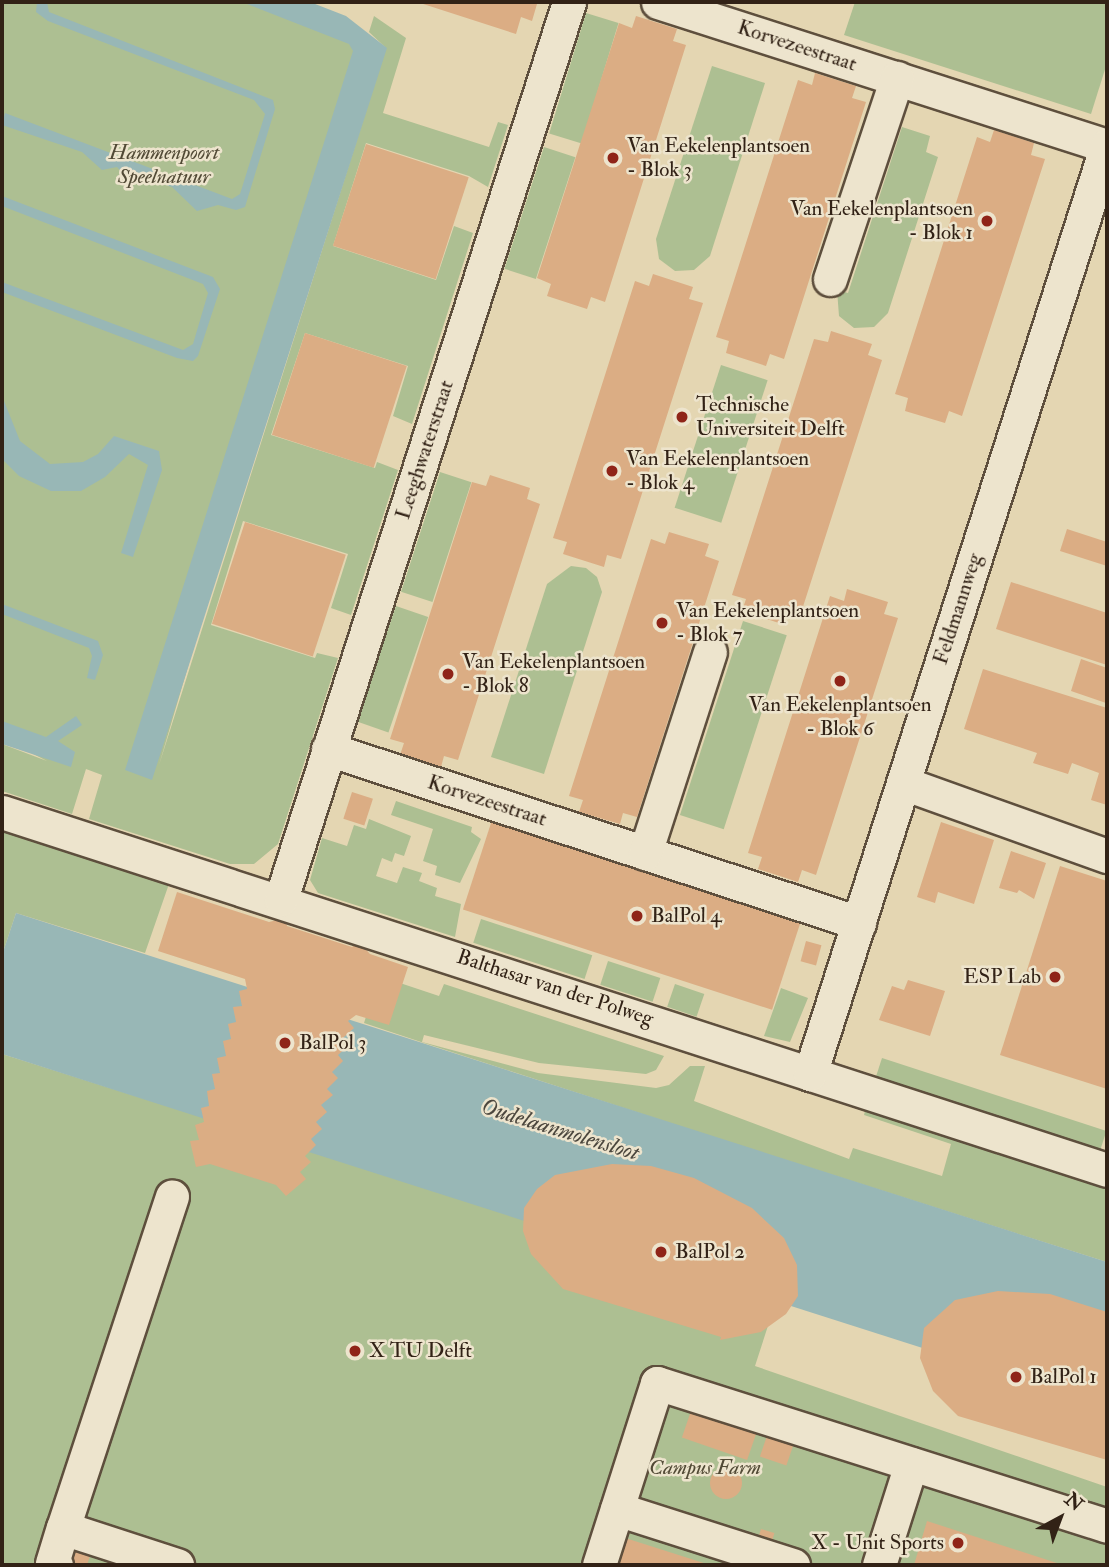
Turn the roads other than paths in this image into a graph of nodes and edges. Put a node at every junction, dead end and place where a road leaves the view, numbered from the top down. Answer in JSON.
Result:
{"nodes":[{"id":1,"x":569,"y":2,"type":"edge"},
{"id":2,"x":658,"y":2,"type":"edge"},
{"id":3,"x":897,"y":78,"type":"junction"},
{"id":4,"x":1107,"y":145,"type":"edge"},
{"id":5,"x":830,"y":279,"type":"dead end"},
{"id":6,"x":710,"y":652,"type":"dead end"},
{"id":7,"x":328,"y":749,"type":"junction"},
{"id":8,"x":903,"y":783,"type":"junction"},
{"id":9,"x":2,"y":812,"type":"edge"},
{"id":10,"x":645,"y":853,"type":"junction"},
{"id":11,"x":1107,"y":856,"type":"edge"},
{"id":12,"x":281,"y":899,"type":"junction"},
{"id":13,"x":859,"y":923,"type":"junction"},
{"id":14,"x":810,"y":1074,"type":"junction"},
{"id":15,"x":1107,"y":1170,"type":"edge"},
{"id":16,"x":172,"y":1196,"type":"dead end"},
{"id":17,"x":911,"y":1464,"type":"junction"},
{"id":18,"x":617,"y":1509,"type":"junction"},
{"id":19,"x":1107,"y":1526,"type":"edge"},
{"id":20,"x":66,"y":1529,"type":"junction"},
{"id":21,"x":97,"y":1553,"type":"edge"},
{"id":22,"x":55,"y":1565,"type":"edge"},
{"id":23,"x":177,"y":1565,"type":"edge"},
{"id":24,"x":599,"y":1565,"type":"edge"},
{"id":25,"x":793,"y":1565,"type":"edge"},
{"id":26,"x":879,"y":1565,"type":"edge"}],
"edges":[{"from":1,"to":7,"type":"street","name":"Leeghwaterstraat"},
{"from":2,"to":3,"type":"street","name":"Korvezeestraat"},
{"from":3,"to":4,"type":"street","name":"Korvezeestraat"},
{"from":3,"to":5,"type":"street"},
{"from":4,"to":8,"type":"street","name":"Feldmannweg"},
{"from":6,"to":10,"type":"street"},
{"from":7,"to":10,"type":"street","name":"Korvezeestraat"},
{"from":7,"to":12,"type":"street","name":"Leeghwaterstraat"},
{"from":8,"to":11,"type":"street"},
{"from":8,"to":13,"type":"street","name":"Feldmannweg"},
{"from":9,"to":12,"type":"street","name":"Balthasar van der Polweg"},
{"from":10,"to":13,"type":"street","name":"Korvezeestraat"},
{"from":12,"to":14,"type":"street","name":"Balthasar van der Polweg"},
{"from":13,"to":14,"type":"street","name":"Feldmannweg"},
{"from":14,"to":15,"type":"street","name":"Balthasar van der Polweg"},
{"from":16,"to":20,"type":"street"},
{"from":17,"to":18,"type":"street"},
{"from":17,"to":19,"type":"street"},
{"from":17,"to":26,"type":"street"},
{"from":18,"to":24,"type":"street"},
{"from":18,"to":25,"type":"street"},
{"from":20,"to":21,"type":"street"},
{"from":20,"to":22,"type":"street"},
{"from":21,"to":23,"type":"street"}]}
